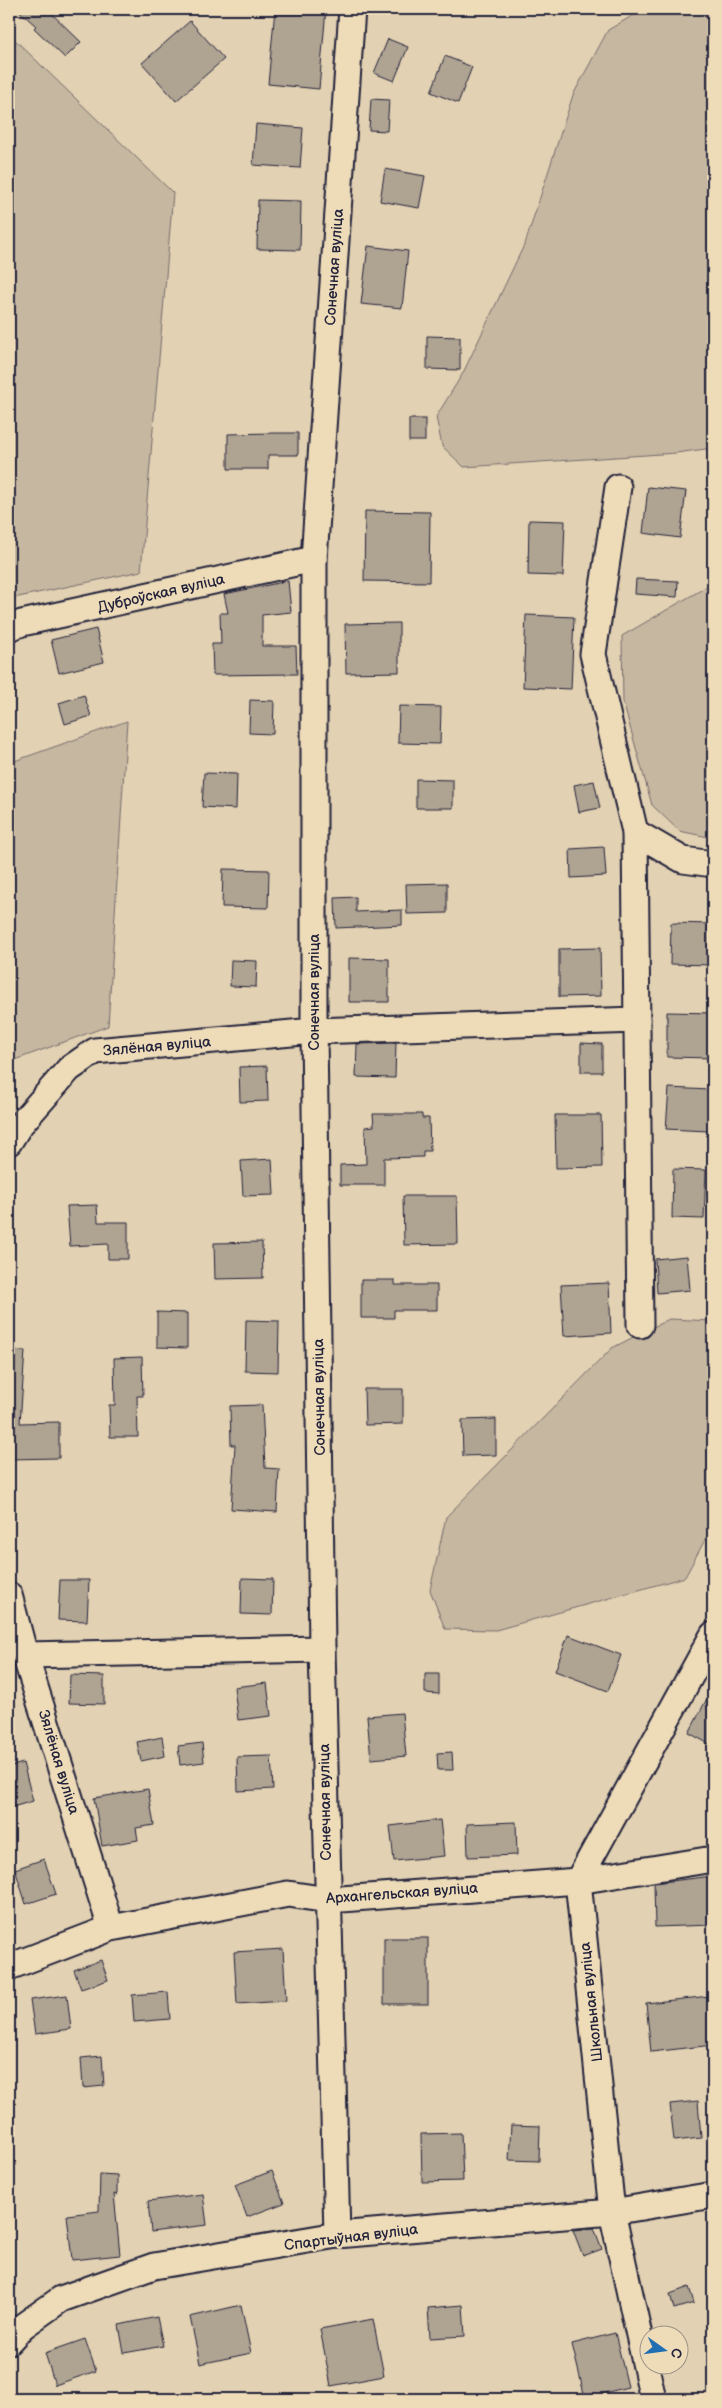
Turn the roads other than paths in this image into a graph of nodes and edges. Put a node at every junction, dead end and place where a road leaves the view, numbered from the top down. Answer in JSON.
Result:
{"nodes":[{"id":1,"x":352,"y":9,"type":"edge"},
{"id":2,"x":618,"y":486,"type":"dead end"},
{"id":3,"x":314,"y":559,"type":"junction"},
{"id":4,"x":9,"y":628,"type":"edge"},
{"id":5,"x":635,"y":832,"type":"junction"},
{"id":6,"x":713,"y":864,"type":"edge"},
{"id":7,"x":637,"y":1020,"type":"junction"},
{"id":8,"x":314,"y":1031,"type":"junction"},
{"id":9,"x":9,"y":1142,"type":"edge"},
{"id":10,"x":640,"y":1325,"type":"dead end"},
{"id":11,"x":9,"y":1595,"type":"edge"},
{"id":12,"x":713,"y":1635,"type":"edge"},
{"id":13,"x":322,"y":1649,"type":"junction"},
{"id":14,"x":25,"y":1655,"type":"junction"},
{"id":15,"x":713,"y":1858,"type":"edge"},
{"id":16,"x":578,"y":1881,"type":"junction"},
{"id":17,"x":328,"y":1900,"type":"junction"},
{"id":18,"x":111,"y":1928,"type":"junction"},
{"id":19,"x":9,"y":1967,"type":"edge"},
{"id":20,"x":713,"y":2195,"type":"edge"},
{"id":21,"x":612,"y":2212,"type":"junction"},
{"id":22,"x":337,"y":2235,"type":"junction"},
{"id":23,"x":9,"y":2341,"type":"edge"},
{"id":24,"x":653,"y":2399,"type":"edge"}],
"edges":[{"from":1,"to":3,"type":"street","name":"Сонечная вуліца"},
{"from":2,"to":5,"type":"street"},
{"from":3,"to":4,"type":"street","name":"Дуброўская вуліца"},
{"from":3,"to":8,"type":"street","name":"Сонечная вуліца"},
{"from":5,"to":6,"type":"street"},
{"from":5,"to":7,"type":"street"},
{"from":7,"to":8,"type":"street","name":"Зялёная вуліца"},
{"from":7,"to":10,"type":"street"},
{"from":8,"to":9,"type":"street","name":"Зялёная вуліца"},
{"from":8,"to":13,"type":"street","name":"Сонечная вуліца"},
{"from":11,"to":14,"type":"street","name":"Зялёная вуліца"},
{"from":12,"to":16,"type":"street"},
{"from":13,"to":14,"type":"street"},
{"from":13,"to":17,"type":"street","name":"Сонечная вуліца"},
{"from":14,"to":18,"type":"street","name":"Зялёная вуліца"},
{"from":15,"to":16,"type":"street","name":"Архангельская вуліца"},
{"from":16,"to":17,"type":"street","name":"Архангельская вуліца"},
{"from":16,"to":21,"type":"street","name":"Школьная вуліца"},
{"from":17,"to":18,"type":"street","name":"Архангельская вуліца"},
{"from":17,"to":22,"type":"street","name":"Сонечная вуліца"},
{"from":18,"to":19,"type":"street","name":"Архангельская вуліца"},
{"from":20,"to":21,"type":"street","name":"Спартыўная вуліца"},
{"from":21,"to":22,"type":"street","name":"Спартыўная вуліца"},
{"from":21,"to":24,"type":"street","name":"Школьная вуліца"},
{"from":22,"to":23,"type":"street","name":"Спартыўная вуліца"}]}
